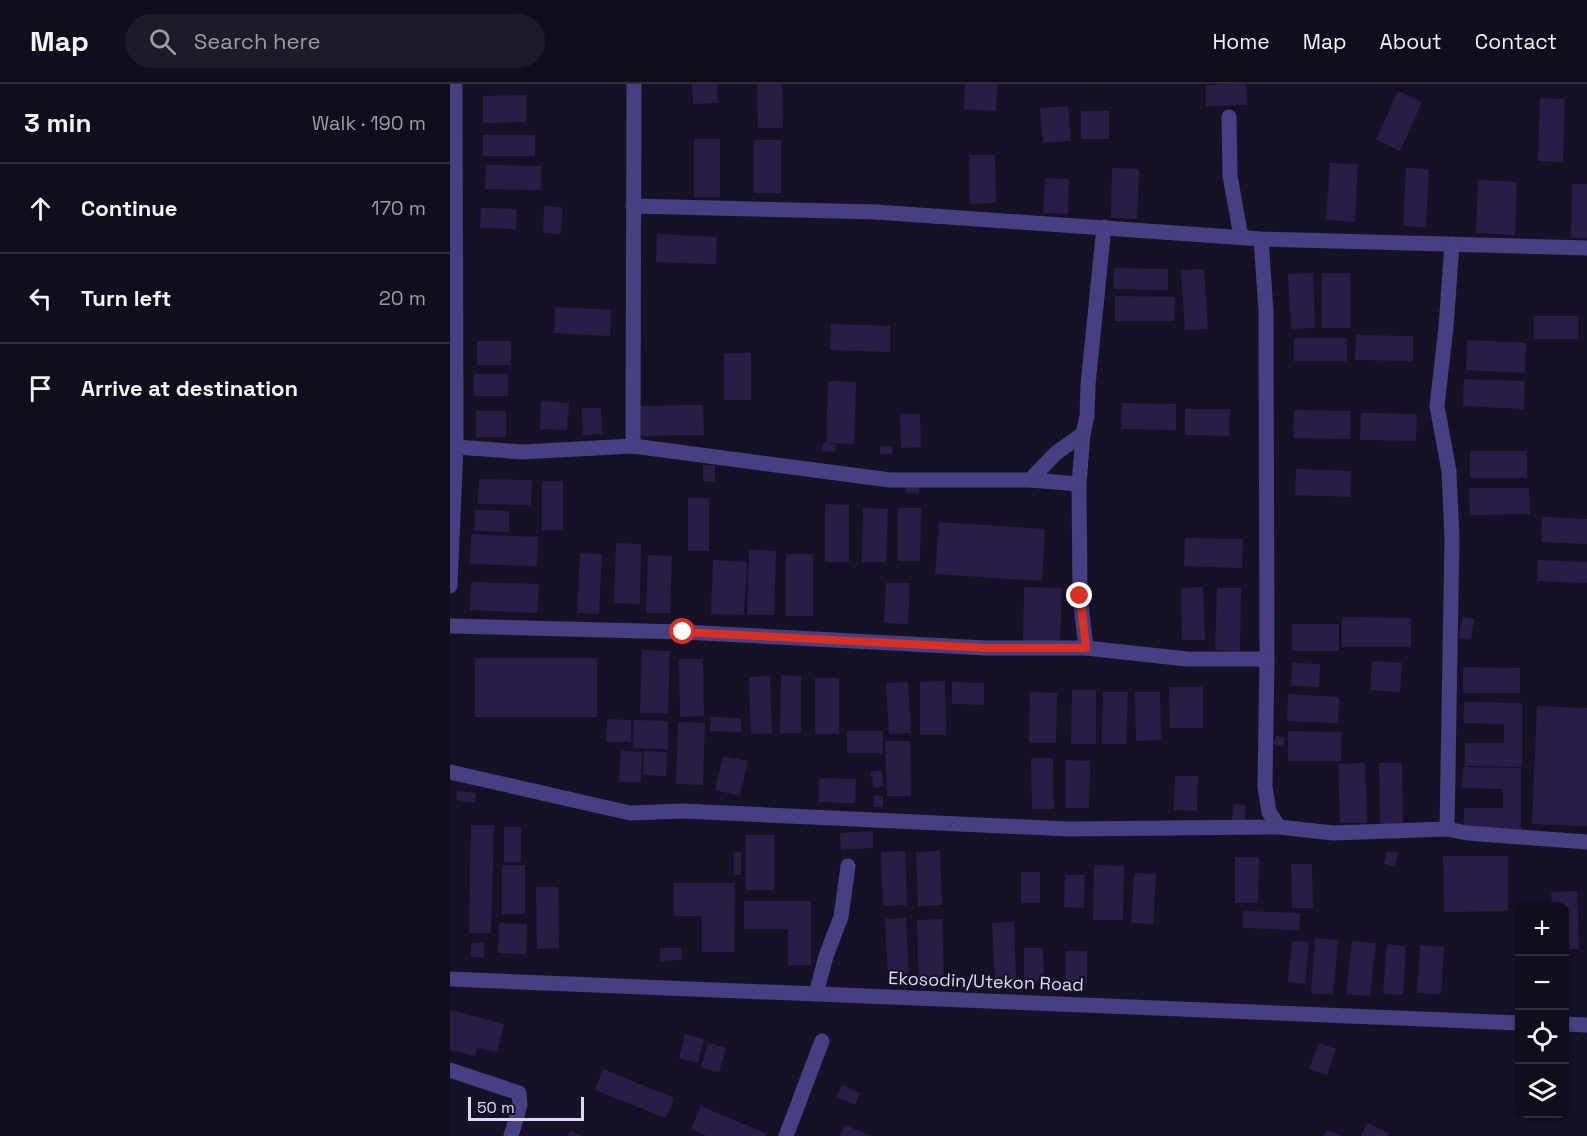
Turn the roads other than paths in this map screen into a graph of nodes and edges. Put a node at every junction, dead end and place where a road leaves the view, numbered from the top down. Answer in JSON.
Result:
{"nodes":[{"id":1,"x":455,"y":84,"type":"edge"},
{"id":2,"x":634,"y":84,"type":"edge"},
{"id":3,"x":1229,"y":117,"type":"dead end"},
{"id":4,"x":452,"y":130,"type":"edge"},
{"id":5,"x":633,"y":206,"type":"junction"},
{"id":6,"x":1104,"y":227,"type":"junction"},
{"id":7,"x":1241,"y":237,"type":"junction"},
{"id":8,"x":1262,"y":239,"type":"junction"},
{"id":9,"x":1452,"y":244,"type":"junction"},
{"id":10,"x":1587,"y":248,"type":"edge"},
{"id":11,"x":1083,"y":434,"type":"junction"},
{"id":12,"x":633,"y":446,"type":"junction"},
{"id":13,"x":456,"y":447,"type":"junction"},
{"id":14,"x":1030,"y":480,"type":"junction"},
{"id":15,"x":1079,"y":484,"type":"junction"},
{"id":16,"x":450,"y":586,"type":"edge"},
{"id":17,"x":450,"y":626,"type":"edge"},
{"id":18,"x":1086,"y":648,"type":"junction"},
{"id":19,"x":1267,"y":659,"type":"junction"},
{"id":20,"x":450,"y":772,"type":"edge"},
{"id":21,"x":1279,"y":827,"type":"junction"},
{"id":22,"x":1447,"y":829,"type":"junction"},
{"id":23,"x":1587,"y":842,"type":"edge"},
{"id":24,"x":848,"y":866,"type":"dead end"},
{"id":25,"x":450,"y":979,"type":"edge"},
{"id":26,"x":816,"y":994,"type":"junction"},
{"id":27,"x":1515,"y":1023,"type":"edge"},
{"id":28,"x":1569,"y":1024,"type":"edge"},
{"id":29,"x":1587,"y":1025,"type":"edge"},
{"id":30,"x":822,"y":1041,"type":"dead end"},
{"id":31,"x":450,"y":1070,"type":"edge"},
{"id":32,"x":511,"y":1136,"type":"edge"},
{"id":33,"x":786,"y":1136,"type":"edge"}],
"edges":[{"from":1,"to":4,"type":"street"},
{"from":2,"to":5,"type":"street"},
{"from":3,"to":7,"type":"street"},
{"from":4,"to":13,"type":"street"},
{"from":5,"to":6,"type":"street"},
{"from":5,"to":12,"type":"street"},
{"from":6,"to":7,"type":"street"},
{"from":6,"to":11,"type":"street"},
{"from":7,"to":8,"type":"street"},
{"from":8,"to":9,"type":"street"},
{"from":8,"to":19,"type":"street"},
{"from":9,"to":10,"type":"street"},
{"from":9,"to":22,"type":"street"},
{"from":11,"to":14,"type":"street"},
{"from":11,"to":15,"type":"street"},
{"from":12,"to":13,"type":"street"},
{"from":12,"to":14,"type":"street"},
{"from":13,"to":16,"type":"street"},
{"from":14,"to":15,"type":"street"},
{"from":15,"to":18,"type":"street"},
{"from":17,"to":18,"type":"street"},
{"from":18,"to":19,"type":"street"},
{"from":19,"to":21,"type":"street"},
{"from":20,"to":21,"type":"street"},
{"from":21,"to":22,"type":"street"},
{"from":22,"to":23,"type":"street"},
{"from":24,"to":26,"type":"street"},
{"from":25,"to":26,"type":"street","name":"Ekosodin/Utekon Road"},
{"from":26,"to":27,"type":"street","name":"Ekosodin/Utekon Road"},
{"from":28,"to":29,"type":"street"},
{"from":30,"to":33,"type":"street"},
{"from":31,"to":32,"type":"street"}]}
